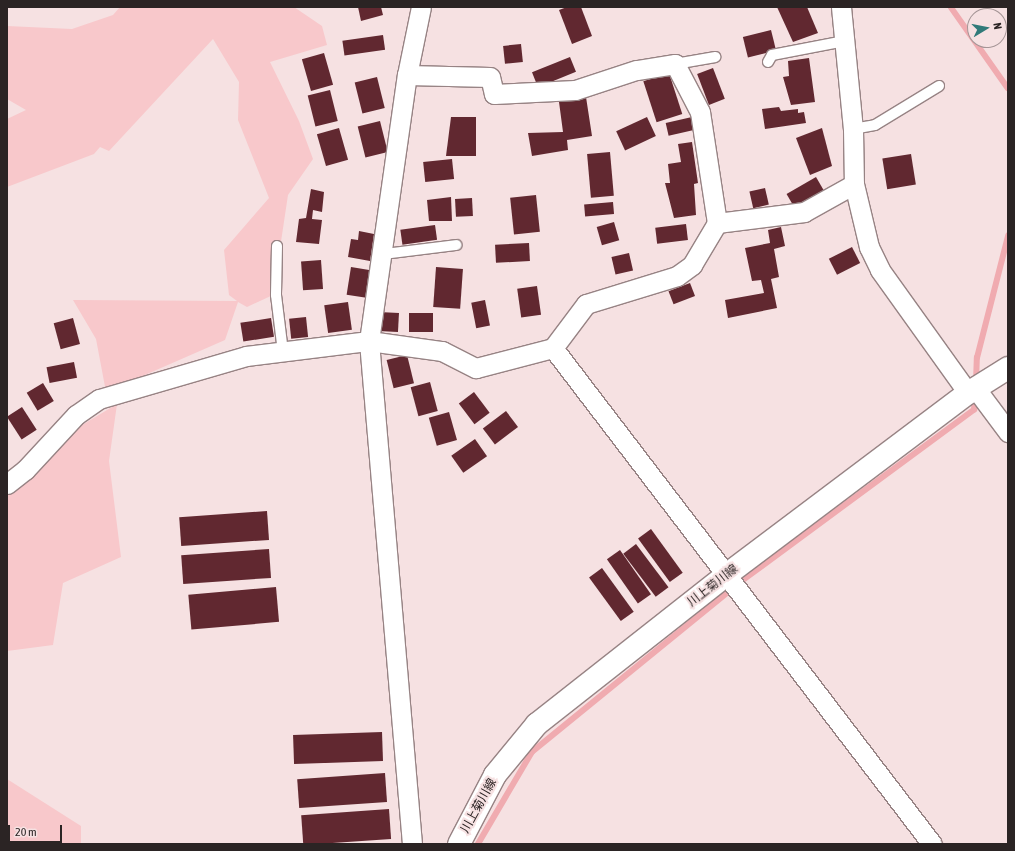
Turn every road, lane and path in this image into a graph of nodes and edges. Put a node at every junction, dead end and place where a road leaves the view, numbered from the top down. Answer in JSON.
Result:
{"nodes":[{"id":1,"x":421,"y":7,"type":"edge"},
{"id":2,"x":841,"y":7,"type":"edge"},
{"id":3,"x":845,"y":41,"type":"junction"},
{"id":4,"x":714,"y":58,"type":"dead end"},
{"id":5,"x":768,"y":62,"type":"dead end"},
{"id":6,"x":675,"y":64,"type":"junction"},
{"id":7,"x":407,"y":76,"type":"junction"},
{"id":8,"x":939,"y":86,"type":"dead end"},
{"id":9,"x":853,"y":129,"type":"junction"},
{"id":10,"x":854,"y":184,"type":"junction"},
{"id":11,"x":718,"y":223,"type":"junction"},
{"id":12,"x":456,"y":245,"type":"dead end"},
{"id":13,"x":277,"y":246,"type":"dead end"},
{"id":14,"x":384,"y":254,"type":"junction"},
{"id":15,"x":369,"y":341,"type":"junction"},
{"id":16,"x":553,"y":348,"type":"junction"},
{"id":17,"x":283,"y":352,"type":"junction"},
{"id":18,"x":1008,"y":368,"type":"edge"},
{"id":19,"x":972,"y":391,"type":"junction"},
{"id":20,"x":1008,"y":432,"type":"edge"},
{"id":21,"x":7,"y":484,"type":"edge"},
{"id":22,"x":725,"y":576,"type":"junction"},
{"id":23,"x":412,"y":844,"type":"edge"},
{"id":24,"x":459,"y":844,"type":"edge"},
{"id":25,"x":932,"y":844,"type":"edge"}],
"edges":[{"from":1,"to":7,"type":"street"},
{"from":2,"to":3,"type":"street"},
{"from":3,"to":5,"type":"lane"},
{"from":3,"to":9,"type":"street"},
{"from":4,"to":6,"type":"lane"},
{"from":6,"to":7,"type":"street"},
{"from":6,"to":11,"type":"street"},
{"from":7,"to":14,"type":"street"},
{"from":8,"to":9,"type":"lane"},
{"from":9,"to":10,"type":"street"},
{"from":10,"to":11,"type":"street"},
{"from":10,"to":19,"type":"street"},
{"from":11,"to":16,"type":"street"},
{"from":12,"to":14,"type":"lane"},
{"from":13,"to":17,"type":"lane"},
{"from":14,"to":15,"type":"street"},
{"from":15,"to":16,"type":"street"},
{"from":15,"to":17,"type":"street"},
{"from":15,"to":23,"type":"street"},
{"from":16,"to":22,"type":"street"},
{"from":17,"to":21,"type":"street"},
{"from":18,"to":19,"type":"main road","name":"川上菊川線"},
{"from":19,"to":20,"type":"street"},
{"from":19,"to":22,"type":"main road","name":"川上菊川線"},
{"from":22,"to":24,"type":"main road","name":"川上菊川線"},
{"from":22,"to":25,"type":"street"}]}
